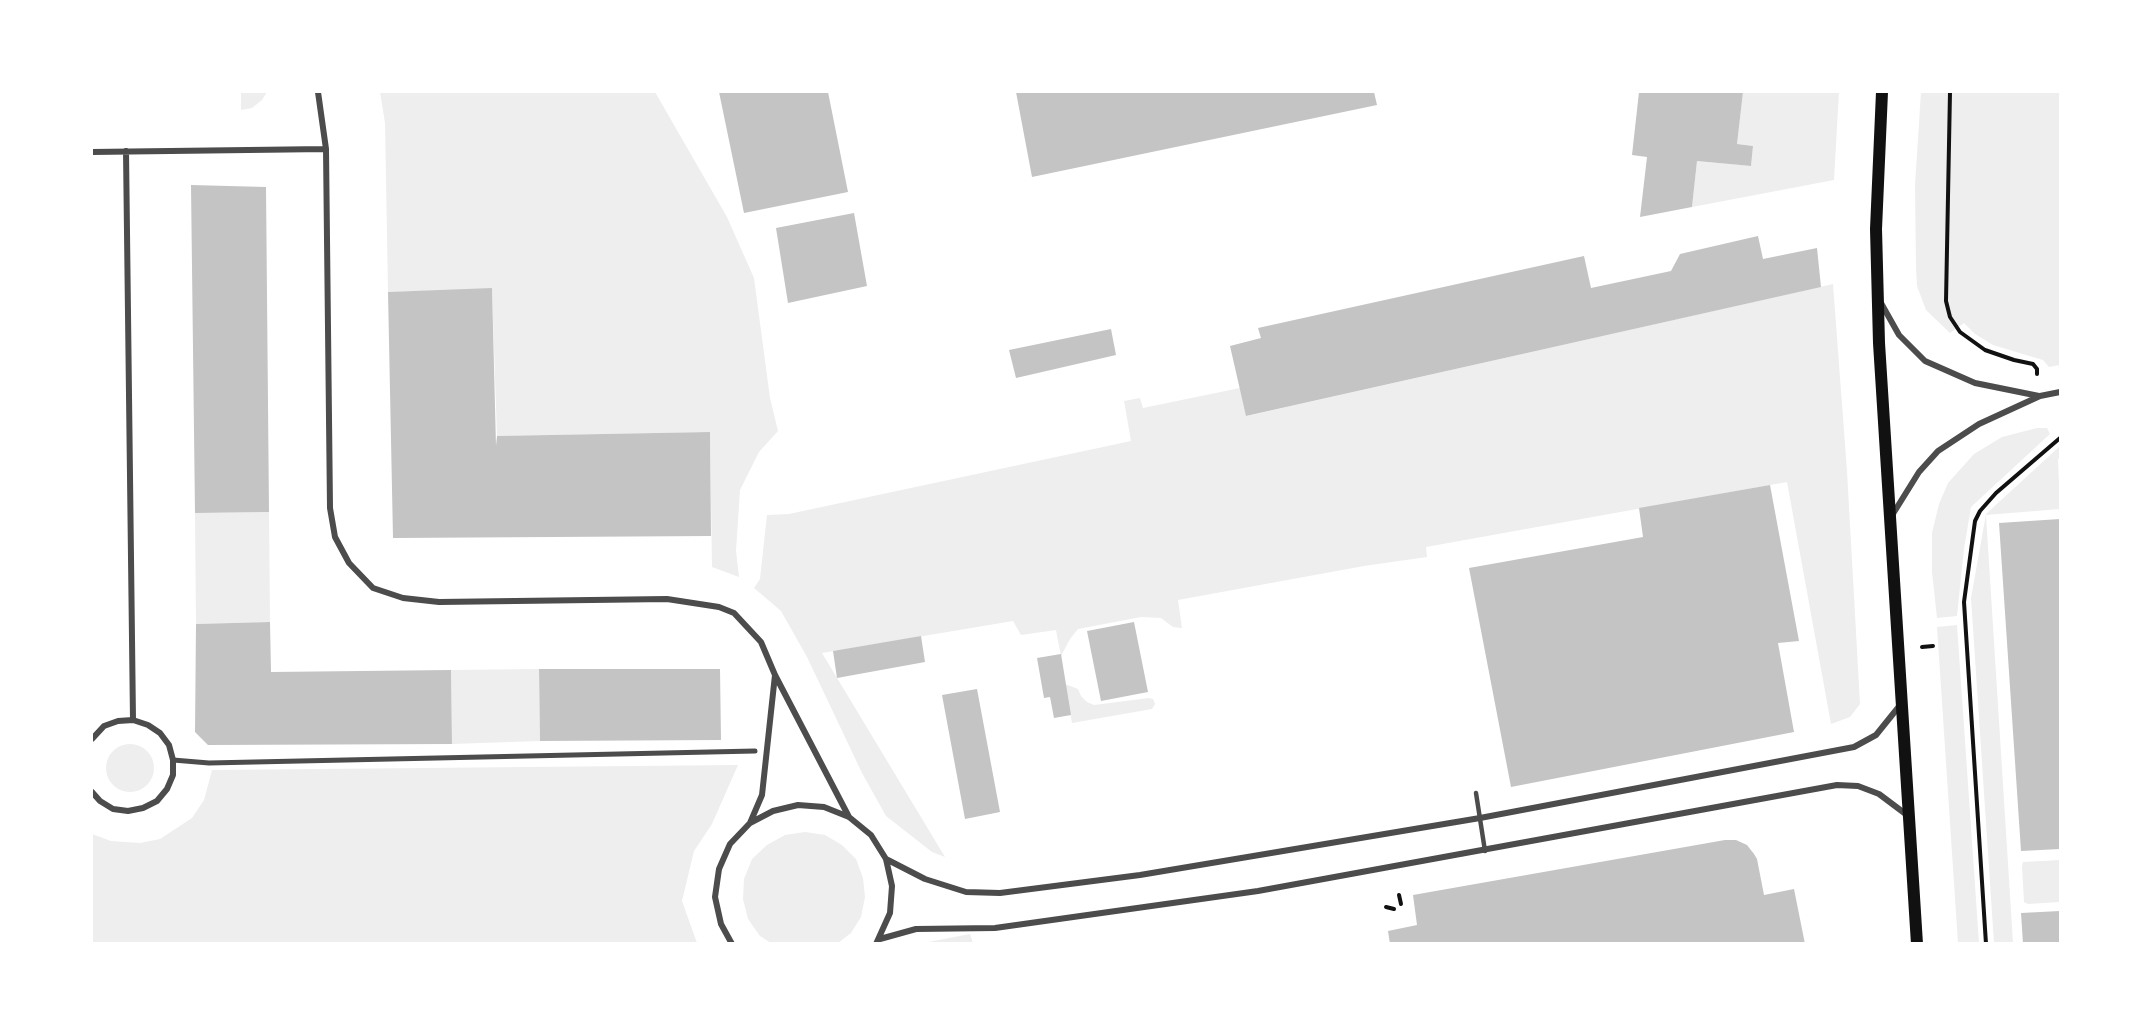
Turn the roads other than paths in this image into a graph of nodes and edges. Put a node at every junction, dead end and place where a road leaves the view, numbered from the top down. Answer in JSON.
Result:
{"nodes":[{"id":1,"x":318,"y":92,"type":"edge"},
{"id":2,"x":1882,"y":92,"type":"edge"},
{"id":3,"x":326,"y":149,"type":"junction"},
{"id":4,"x":92,"y":152,"type":"edge"},
{"id":5,"x":126,"y":152,"type":"junction"},
{"id":6,"x":1878,"y":296,"type":"junction"},
{"id":7,"x":2061,"y":393,"type":"edge"},
{"id":8,"x":2040,"y":396,"type":"junction"},
{"id":9,"x":1890,"y":520,"type":"junction"},
{"id":10,"x":775,"y":675,"type":"junction"},
{"id":11,"x":1901,"y":704,"type":"junction"},
{"id":12,"x":133,"y":720,"type":"junction"},
{"id":13,"x":92,"y":739,"type":"edge"},
{"id":14,"x":754,"y":751,"type":"dead end"},
{"id":15,"x":173,"y":760,"type":"junction"},
{"id":16,"x":92,"y":792,"type":"edge"},
{"id":17,"x":1476,"y":793,"type":"dead end"},
{"id":18,"x":1909,"y":816,"type":"junction"},
{"id":19,"x":849,"y":817,"type":"junction"},
{"id":20,"x":1480,"y":818,"type":"junction"},
{"id":21,"x":750,"y":823,"type":"junction"},
{"id":22,"x":1485,"y":851,"type":"junction"},
{"id":23,"x":886,"y":859,"type":"junction"},
{"id":24,"x":878,"y":941,"type":"edge"},
{"id":25,"x":732,"y":944,"type":"edge"},
{"id":26,"x":1917,"y":944,"type":"edge"}],
"edges":[{"from":1,"to":3,"type":"street"},
{"from":2,"to":6,"type":"main road"},
{"from":3,"to":5,"type":"street"},
{"from":3,"to":10,"type":"street"},
{"from":4,"to":5,"type":"street"},
{"from":5,"to":12,"type":"street"},
{"from":6,"to":8,"type":"street"},
{"from":6,"to":9,"type":"main road"},
{"from":7,"to":8,"type":"street"},
{"from":8,"to":9,"type":"street"},
{"from":9,"to":11,"type":"main road"},
{"from":10,"to":19,"type":"street"},
{"from":10,"to":21,"type":"street"},
{"from":11,"to":18,"type":"main road"},
{"from":11,"to":20,"type":"street"},
{"from":12,"to":13,"type":"street"},
{"from":12,"to":15,"type":"street"},
{"from":14,"to":15,"type":"street"},
{"from":15,"to":16,"type":"street"},
{"from":17,"to":20,"type":"lane"},
{"from":18,"to":22,"type":"street"},
{"from":18,"to":26,"type":"main road"},
{"from":19,"to":21,"type":"street"},
{"from":19,"to":23,"type":"street"},
{"from":20,"to":22,"type":"lane"},
{"from":20,"to":23,"type":"street"},
{"from":21,"to":25,"type":"street"},
{"from":22,"to":24,"type":"street"},
{"from":23,"to":24,"type":"street"}]}
